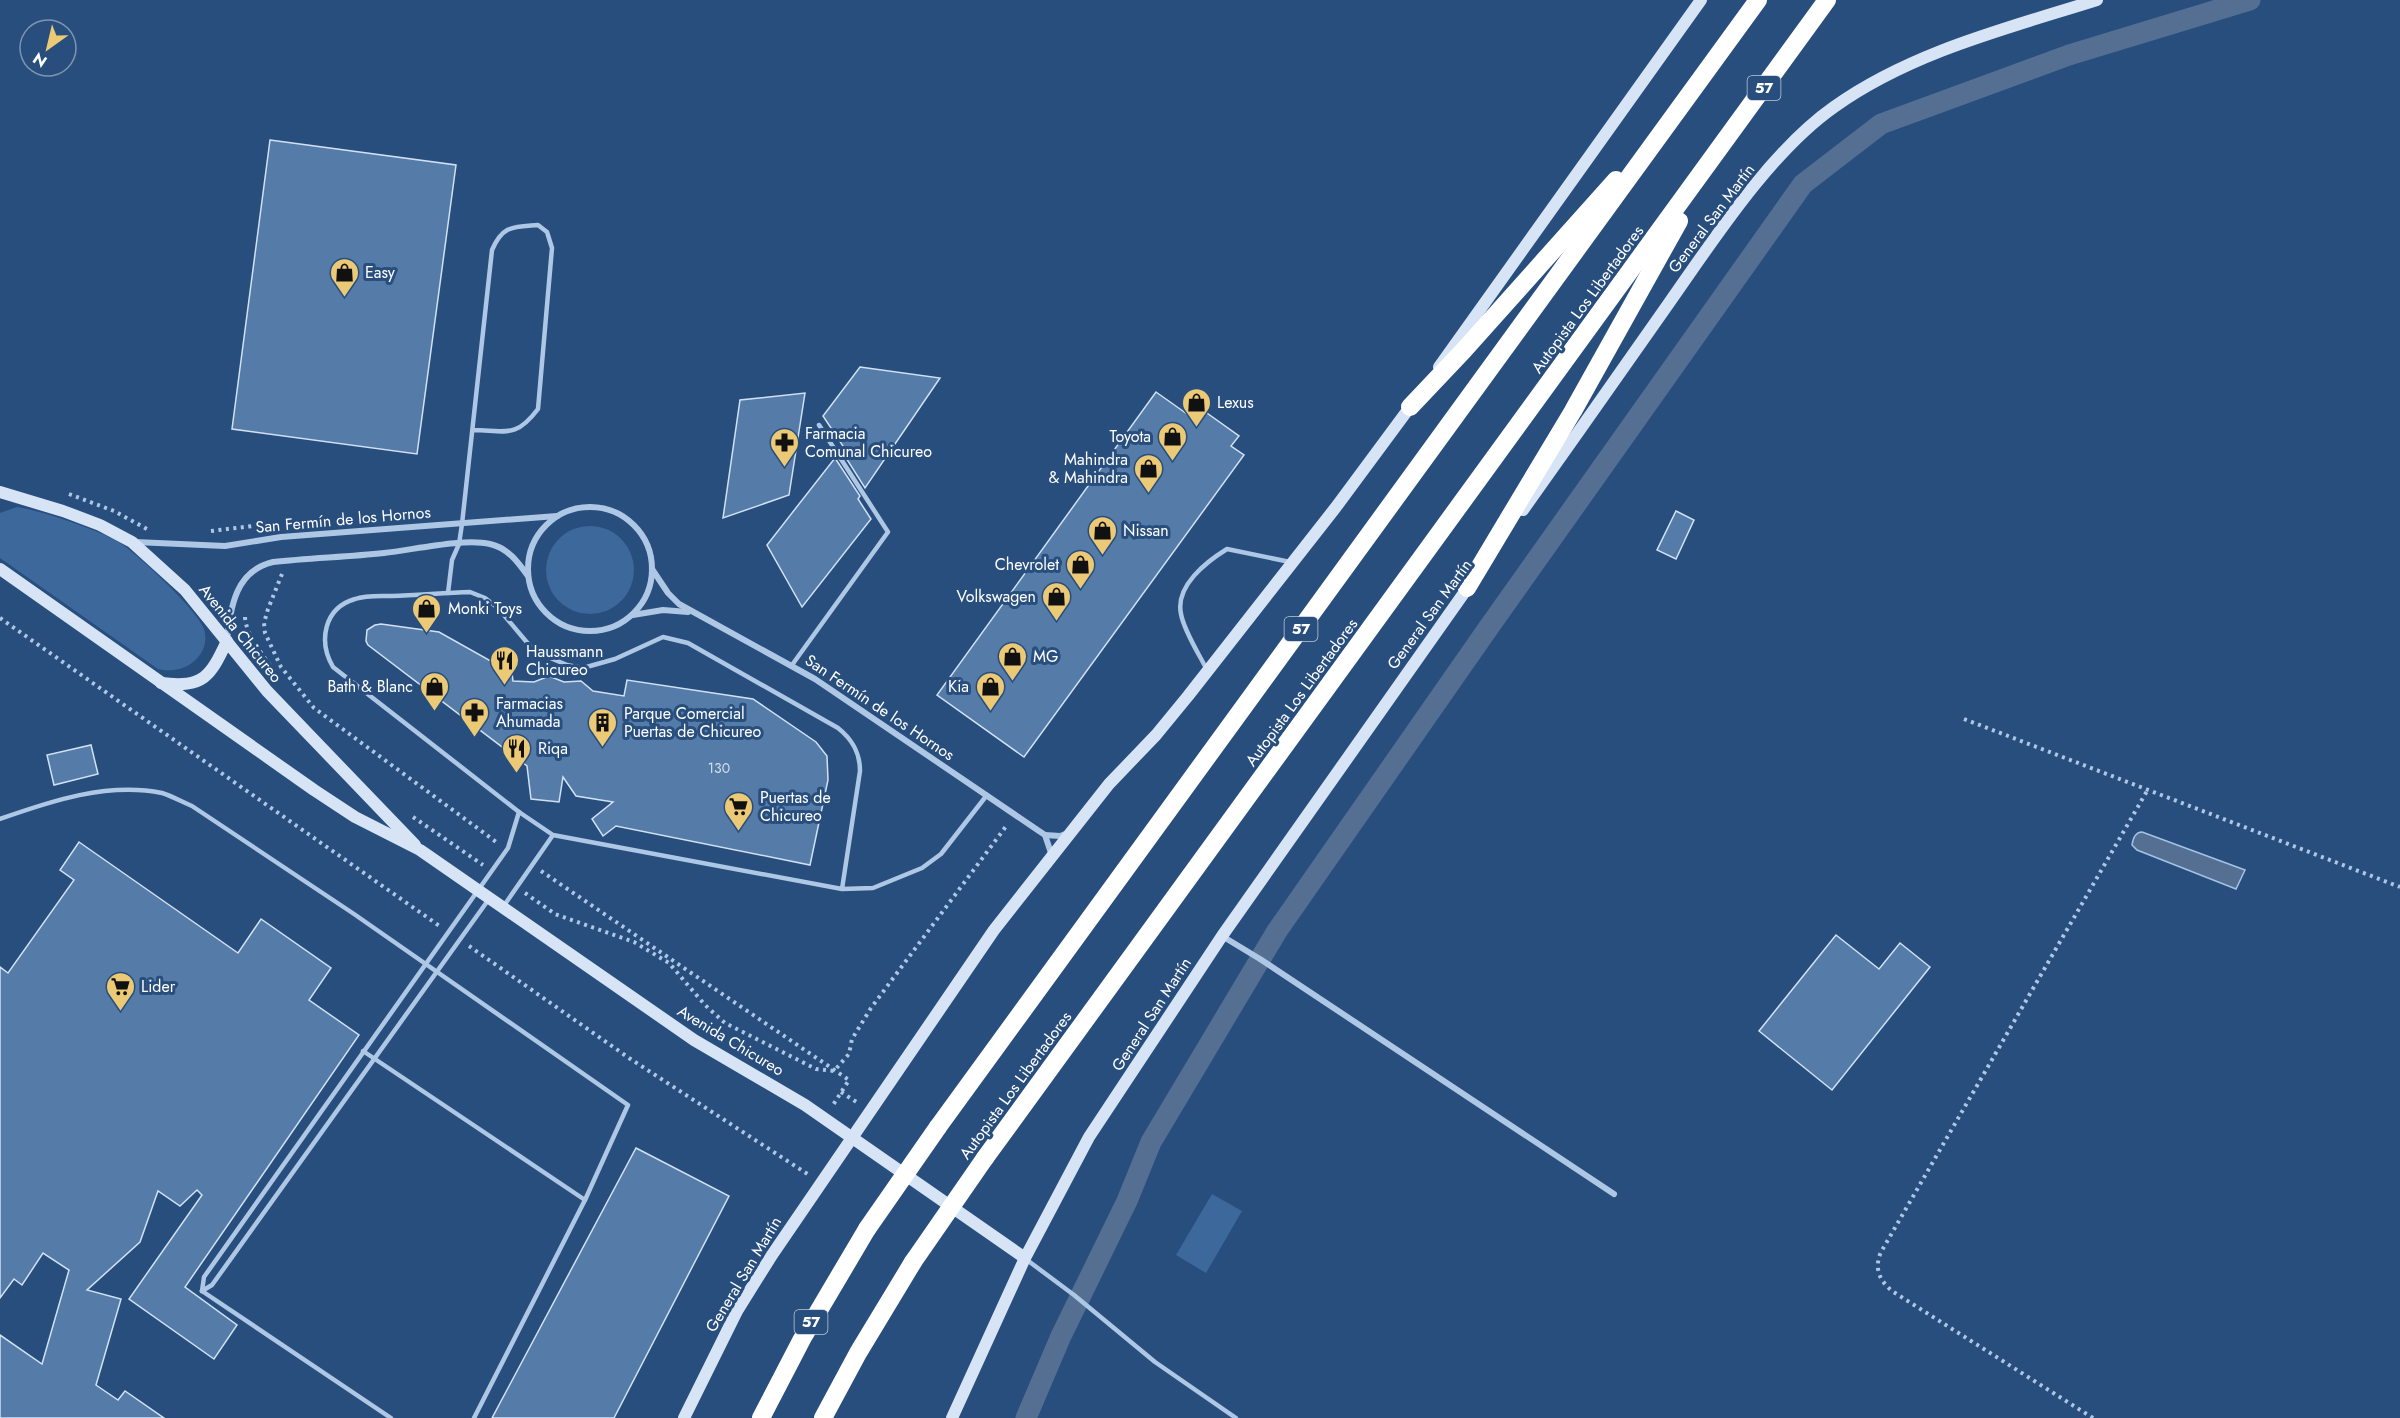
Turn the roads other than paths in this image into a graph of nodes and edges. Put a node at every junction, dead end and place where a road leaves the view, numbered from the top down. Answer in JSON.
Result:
{"nodes":[{"id":1,"x":1701,"y":0,"type":"edge"},
{"id":2,"x":1758,"y":0,"type":"edge"},
{"id":3,"x":1827,"y":0,"type":"edge"},
{"id":4,"x":2097,"y":0,"type":"edge"},
{"id":5,"x":1664,"y":132,"type":"junction"},
{"id":6,"x":1702,"y":175,"type":"junction"},
{"id":7,"x":1410,"y":407,"type":"junction"},
{"id":8,"x":819,"y":425,"type":"dead end"},
{"id":9,"x":474,"y":430,"type":"junction"},
{"id":10,"x":0,"y":492,"type":"edge"},
{"id":11,"x":22,"y":499,"type":"junction"},
{"id":12,"x":0,"y":502,"type":"edge"},
{"id":13,"x":557,"y":516,"type":"junction"},
{"id":14,"x":462,"y":524,"type":"junction"},
{"id":15,"x":132,"y":542,"type":"junction"},
{"id":16,"x":459,"y":544,"type":"junction"},
{"id":17,"x":1293,"y":563,"type":"junction"},
{"id":18,"x":0,"y":569,"type":"edge"},
{"id":19,"x":652,"y":569,"type":"junction"},
{"id":20,"x":528,"y":577,"type":"junction"},
{"id":21,"x":1467,"y":588,"type":"junction"},
{"id":22,"x":448,"y":593,"type":"junction"},
{"id":23,"x":692,"y":612,"type":"junction"},
{"id":24,"x":632,"y":615,"type":"junction"},
{"id":25,"x":227,"y":641,"type":"junction"},
{"id":26,"x":792,"y":665,"type":"junction"},
{"id":27,"x":1208,"y":672,"type":"junction"},
{"id":28,"x":160,"y":683,"type":"junction"},
{"id":29,"x":987,"y":795,"type":"junction"},
{"id":30,"x":519,"y":812,"type":"junction"},
{"id":31,"x":0,"y":819,"type":"edge"},
{"id":32,"x":1070,"y":833,"type":"junction"},
{"id":33,"x":553,"y":835,"type":"junction"},
{"id":34,"x":1045,"y":835,"type":"junction"},
{"id":35,"x":420,"y":850,"type":"junction"},
{"id":36,"x":1052,"y":856,"type":"junction"},
{"id":37,"x":842,"y":889,"type":"junction"},
{"id":38,"x":477,"y":890,"type":"junction"},
{"id":39,"x":490,"y":899,"type":"junction"},
{"id":40,"x":503,"y":908,"type":"junction"},
{"id":41,"x":1222,"y":936,"type":"junction"},
{"id":42,"x":425,"y":964,"type":"junction"},
{"id":43,"x":437,"y":972,"type":"junction"},
{"id":44,"x":363,"y":1051,"type":"junction"},
{"id":45,"x":375,"y":1058,"type":"junction"},
{"id":46,"x":850,"y":1138,"type":"junction"},
{"id":47,"x":1614,"y":1194,"type":"dead end"},
{"id":48,"x":585,"y":1200,"type":"junction"},
{"id":49,"x":1025,"y":1258,"type":"junction"},
{"id":50,"x":202,"y":1291,"type":"junction"},
{"id":51,"x":391,"y":1418,"type":"edge"},
{"id":52,"x":474,"y":1418,"type":"edge"},
{"id":53,"x":684,"y":1418,"type":"edge"},
{"id":54,"x":761,"y":1418,"type":"edge"},
{"id":55,"x":823,"y":1418,"type":"edge"},
{"id":56,"x":952,"y":1418,"type":"edge"},
{"id":57,"x":1236,"y":1418,"type":"edge"}],
"edges":[{"from":1,"to":7,"type":"main road","name":"General San Martín"},
{"from":2,"to":5,"type":"highway","number":"57"},
{"from":3,"to":6,"type":"highway","name":"Autopista Los Libertadores","number":"57"},
{"from":4,"to":21,"type":"main road","name":"General San Martín"},
{"from":5,"to":7,"type":"highway"},
{"from":5,"to":54,"type":"highway","number":"57","bridge":true},
{"from":6,"to":21,"type":"highway"},
{"from":6,"to":55,"type":"highway","name":"Autopista Los Libertadores","number":"57","bridge":true},
{"from":7,"to":17,"type":"main road","name":"General San Martín"},
{"from":8,"to":26,"type":"lane"},
{"from":9,"to":9,"type":"lane"},
{"from":9,"to":14,"type":"lane"},
{"from":10,"to":11,"type":"main road","name":"Avenida Chicureo"},
{"from":11,"to":12,"type":"main road"},
{"from":11,"to":15,"type":"main road","name":"Avenida Chicureo"},
{"from":13,"to":14,"type":"street","name":"San Fermín de los Hornos"},
{"from":13,"to":19,"type":"street"},
{"from":13,"to":20,"type":"street"},
{"from":14,"to":15,"type":"street","name":"San Fermín de los Hornos"},
{"from":14,"to":16,"type":"lane"},
{"from":15,"to":25,"type":"main road","name":"Avenida Chicureo"},
{"from":16,"to":20,"type":"street"},
{"from":16,"to":22,"type":"lane"},
{"from":16,"to":25,"type":"street"},
{"from":17,"to":27,"type":"main road","name":"General San Martín"},
{"from":17,"to":27,"type":"lane"},
{"from":18,"to":28,"type":"main road","name":"Avenida Chicureo"},
{"from":19,"to":23,"type":"street","name":"San Fermín de los Hornos"},
{"from":19,"to":24,"type":"street"},
{"from":20,"to":24,"type":"street"},
{"from":21,"to":41,"type":"main road","name":"General San Martín"},
{"from":22,"to":30,"type":"lane"},
{"from":22,"to":37,"type":"lane"},
{"from":23,"to":24,"type":"street","name":"San Fermín de los Hornos"},
{"from":23,"to":26,"type":"street","name":"San Fermín de los Hornos"},
{"from":25,"to":28,"type":"main road"},
{"from":25,"to":35,"type":"main road","name":"Avenida Chicureo"},
{"from":26,"to":29,"type":"street","name":"San Fermín de los Hornos"},
{"from":27,"to":32,"type":"main road","name":"General San Martín"},
{"from":28,"to":35,"type":"main road","name":"Avenida Chicureo"},
{"from":29,"to":34,"type":"street","name":"San Fermín de los Hornos"},
{"from":29,"to":37,"type":"lane"},
{"from":30,"to":33,"type":"lane"},
{"from":30,"to":38,"type":"lane"},
{"from":31,"to":42,"type":"lane"},
{"from":32,"to":34,"type":"street"},
{"from":32,"to":36,"type":"main road","name":"General San Martín"},
{"from":33,"to":37,"type":"lane"},
{"from":33,"to":40,"type":"lane"},
{"from":34,"to":36,"type":"street"},
{"from":35,"to":38,"type":"main road","name":"Avenida Chicureo"},
{"from":36,"to":46,"type":"main road","name":"General San Martín"},
{"from":38,"to":39,"type":"main road","name":"Avenida Chicureo"},
{"from":38,"to":42,"type":"lane"},
{"from":39,"to":40,"type":"main road","name":"Avenida Chicureo"},
{"from":39,"to":43,"type":"lane"},
{"from":40,"to":46,"type":"main road","name":"Avenida Chicureo"},
{"from":41,"to":47,"type":"street"},
{"from":41,"to":49,"type":"main road","name":"General San Martín"},
{"from":42,"to":43,"type":"lane"},
{"from":42,"to":44,"type":"lane"},
{"from":43,"to":45,"type":"lane"},
{"from":43,"to":48,"type":"lane"},
{"from":44,"to":45,"type":"lane"},
{"from":44,"to":50,"type":"lane"},
{"from":45,"to":48,"type":"lane"},
{"from":45,"to":50,"type":"lane"},
{"from":46,"to":49,"type":"main road","name":"Avenida Chicureo"},
{"from":46,"to":53,"type":"main road","name":"General San Martín"},
{"from":48,"to":52,"type":"lane"},
{"from":49,"to":56,"type":"main road","name":"General San Martín"},
{"from":49,"to":57,"type":"lane"},
{"from":50,"to":51,"type":"lane"}]}
